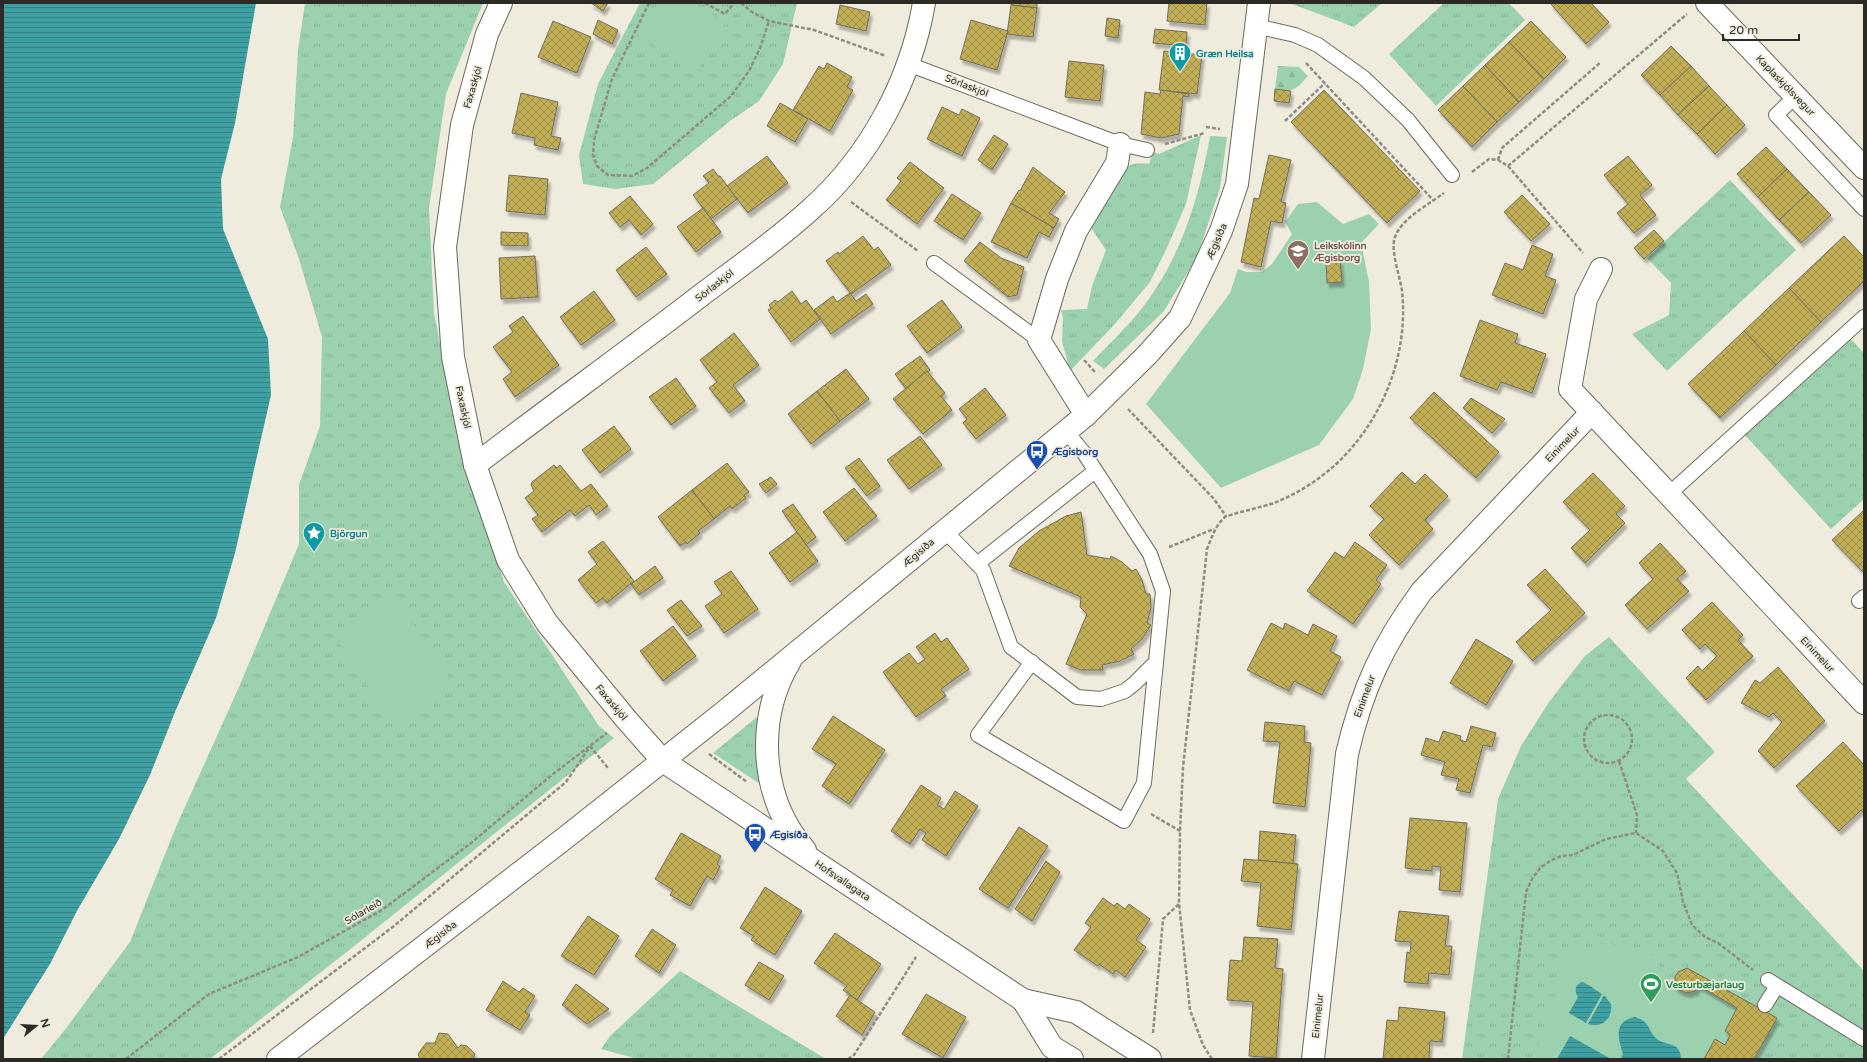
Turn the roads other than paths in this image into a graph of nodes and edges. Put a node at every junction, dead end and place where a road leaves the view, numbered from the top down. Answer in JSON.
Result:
{"nodes":[{"id":1,"x":501,"y":3,"type":"edge"},
{"id":2,"x":924,"y":3,"type":"edge"},
{"id":3,"x":1259,"y":3,"type":"edge"},
{"id":4,"x":1700,"y":6,"type":"edge"},
{"id":5,"x":1256,"y":26,"type":"junction"},
{"id":6,"x":908,"y":64,"type":"junction"},
{"id":7,"x":1796,"y":96,"type":"junction"},
{"id":8,"x":1120,"y":144,"type":"junction"},
{"id":9,"x":1147,"y":150,"type":"road end"},
{"id":10,"x":1864,"y":168,"type":"edge"},
{"id":11,"x":1452,"y":175,"type":"dead end"},
{"id":12,"x":1864,"y":209,"type":"edge"},
{"id":13,"x":934,"y":263,"type":"road end"},
{"id":14,"x":1601,"y":269,"type":"road end"},
{"id":15,"x":1864,"y":317,"type":"edge"},
{"id":16,"x":1039,"y":340,"type":"junction"},
{"id":17,"x":1592,"y":412,"type":"junction"},
{"id":18,"x":1086,"y":415,"type":"junction"},
{"id":19,"x":1066,"y":431,"type":"junction"},
{"id":20,"x":475,"y":464,"type":"junction"},
{"id":21,"x":1095,"y":471,"type":"junction"},
{"id":22,"x":1669,"y":494,"type":"junction"},
{"id":23,"x":944,"y":530,"type":"junction"},
{"id":24,"x":977,"y":564,"type":"junction"},
{"id":25,"x":795,"y":653,"type":"junction"},
{"id":26,"x":1032,"y":662,"type":"junction"},
{"id":27,"x":1156,"y":662,"type":"junction"},
{"id":28,"x":1864,"y":703,"type":"edge"},
{"id":29,"x":663,"y":761,"type":"junction"},
{"id":30,"x":816,"y":862,"type":"junction"},
{"id":31,"x":1023,"y":1000,"type":"junction"},
{"id":32,"x":1765,"y":1005,"type":"dead end"},
{"id":33,"x":1864,"y":1039,"type":"edge"},
{"id":34,"x":1146,"y":1054,"type":"edge"},
{"id":35,"x":278,"y":1059,"type":"edge"},
{"id":36,"x":1072,"y":1059,"type":"edge"},
{"id":37,"x":1313,"y":1059,"type":"edge"}],
"edges":[{"from":1,"to":20,"type":"street","name":"Faxaskjól"},
{"from":2,"to":6,"type":"street","name":"Sörlaskjól"},
{"from":3,"to":5,"type":"street","name":"Ægisíða"},
{"from":4,"to":7,"type":"street","name":"Kaplaskjólsvegur"},
{"from":5,"to":11,"type":"lane"},
{"from":5,"to":18,"type":"street","name":"Ægisíða"},
{"from":6,"to":8,"type":"lane","name":"Sörlaskjól"},
{"from":6,"to":20,"type":"street","name":"Sörlaskjól"},
{"from":7,"to":10,"type":"street","name":"Kaplaskjólsvegur"},
{"from":7,"to":12,"type":"lane"},
{"from":8,"to":9,"type":"lane"},
{"from":8,"to":16,"type":"street"},
{"from":13,"to":16,"type":"lane"},
{"from":14,"to":17,"type":"street","name":"Einimelur"},
{"from":15,"to":22,"type":"lane"},
{"from":16,"to":18,"type":"street"},
{"from":17,"to":22,"type":"street","name":"Einimelur"},
{"from":17,"to":37,"type":"street","name":"Einimelur"},
{"from":18,"to":19,"type":"street","name":"Ægisíða"},
{"from":19,"to":21,"type":"lane"},
{"from":19,"to":23,"type":"street","name":"Ægisíða"},
{"from":20,"to":29,"type":"street","name":"Faxaskjól"},
{"from":21,"to":24,"type":"lane"},
{"from":21,"to":27,"type":"lane"},
{"from":22,"to":28,"type":"street","name":"Einimelur"},
{"from":23,"to":24,"type":"lane"},
{"from":23,"to":25,"type":"street","name":"Ægisíða"},
{"from":24,"to":26,"type":"lane"},
{"from":25,"to":29,"type":"street","name":"Ægisíða"},
{"from":25,"to":30,"type":"street"},
{"from":26,"to":27,"type":"lane"},
{"from":26,"to":27,"type":"lane"},
{"from":29,"to":30,"type":"street","name":"Hofsvallagata"},
{"from":29,"to":35,"type":"street","name":"Ægisíða"},
{"from":30,"to":31,"type":"street","name":"Hofsvallagata"},
{"from":31,"to":34,"type":"street","name":"Hofsvallagata"},
{"from":31,"to":36,"type":"street","name":"Hofsvallagata"},
{"from":32,"to":33,"type":"lane"}]}
